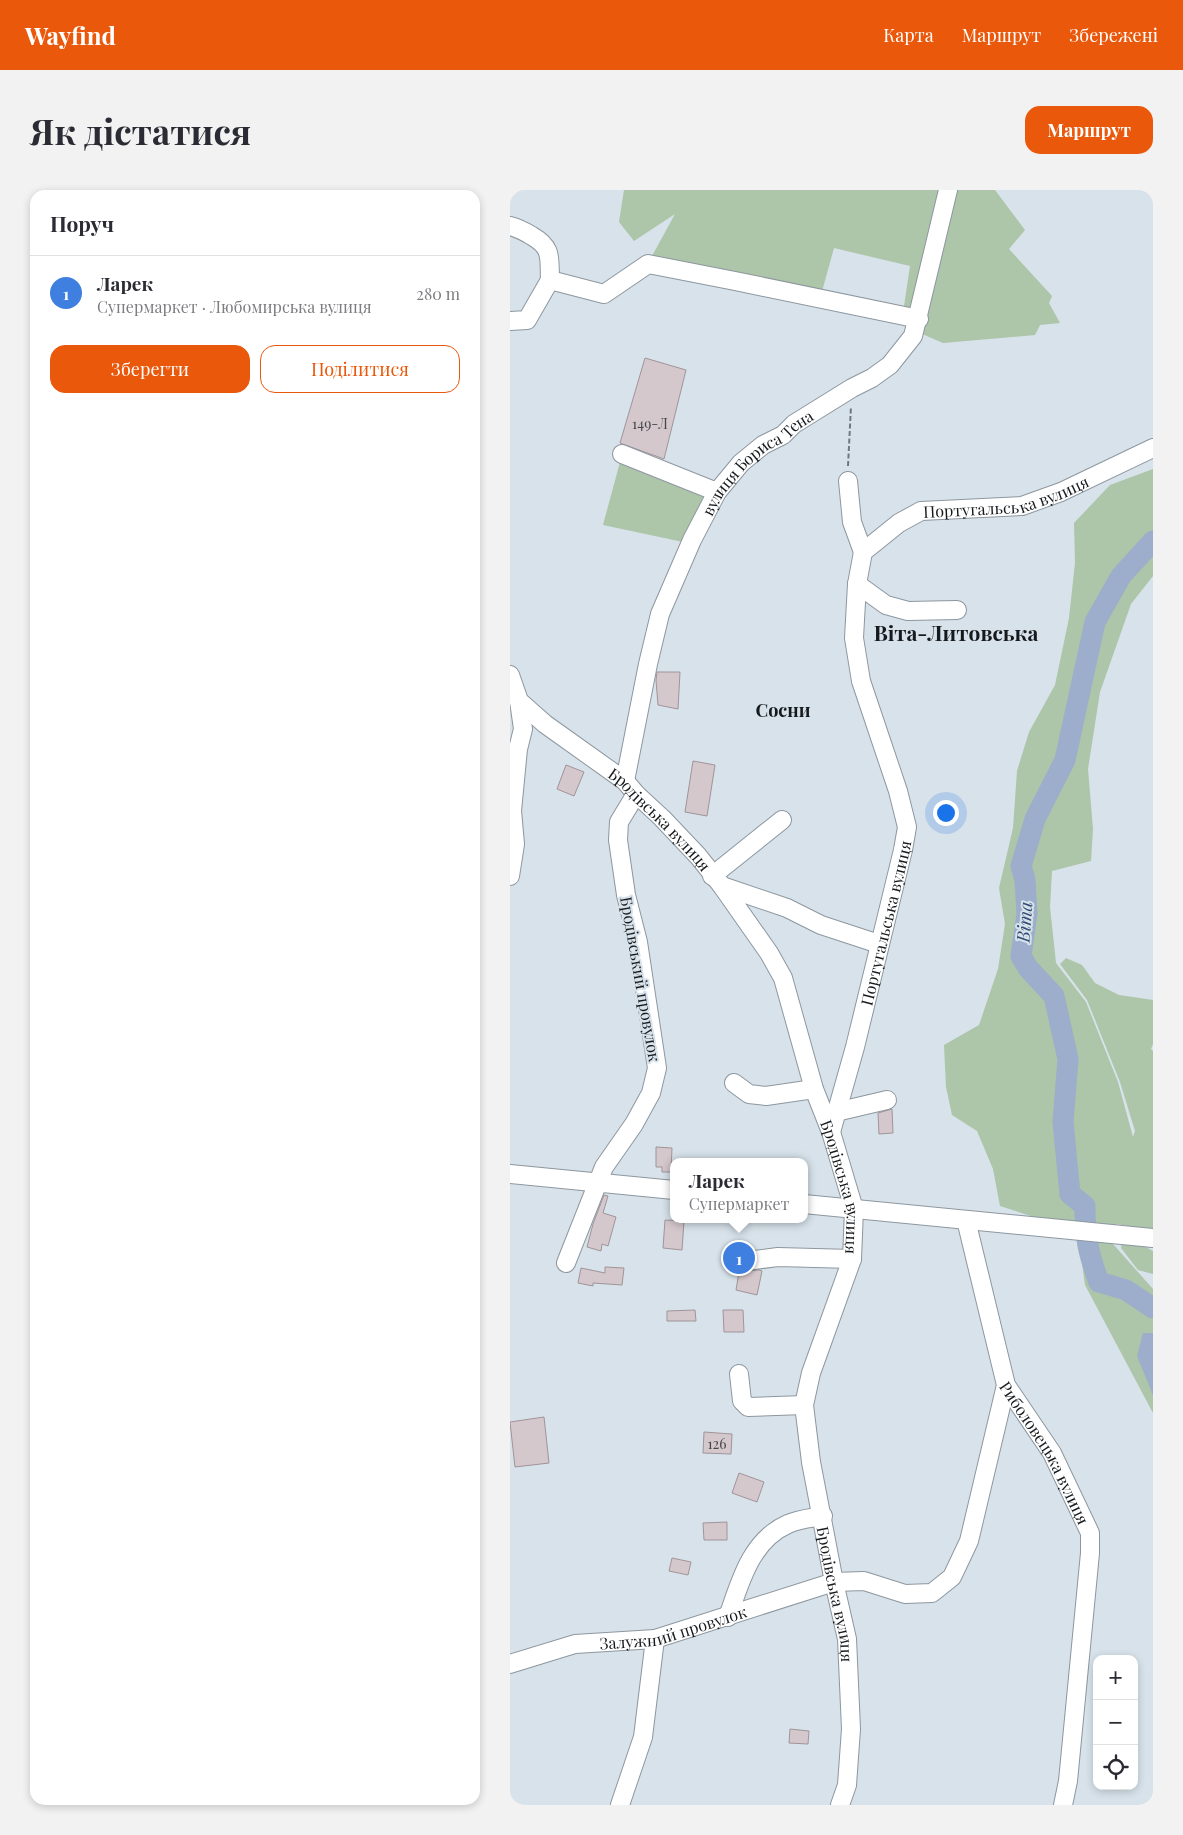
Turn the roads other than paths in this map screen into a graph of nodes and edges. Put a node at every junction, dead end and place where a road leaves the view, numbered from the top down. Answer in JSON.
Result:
{"nodes":[{"id":1,"x":948,"y":192,"type":"edge"},
{"id":2,"x":510,"y":226,"type":"edge"},
{"id":3,"x":550,"y":280,"type":"junction"},
{"id":4,"x":918,"y":319,"type":"junction"},
{"id":5,"x":510,"y":321,"type":"edge"},
{"id":6,"x":1153,"y":448,"type":"edge"},
{"id":7,"x":622,"y":454,"type":"dead end"},
{"id":8,"x":848,"y":481,"type":"road end"},
{"id":9,"x":717,"y":492,"type":"junction"},
{"id":10,"x":862,"y":552,"type":"junction"},
{"id":11,"x":857,"y":584,"type":"junction"},
{"id":12,"x":958,"y":610,"type":"dead end"},
{"id":13,"x":510,"y":675,"type":"edge"},
{"id":14,"x":519,"y":701,"type":"junction"},
{"id":15,"x":630,"y":788,"type":"junction"},
{"id":16,"x":782,"y":820,"type":"dead end"},
{"id":17,"x":510,"y":876,"type":"edge"},
{"id":18,"x":717,"y":881,"type":"junction"},
{"id":19,"x":879,"y":944,"type":"junction"},
{"id":20,"x":734,"y":1083,"type":"dead end"},
{"id":21,"x":814,"y":1089,"type":"junction"},
{"id":22,"x":887,"y":1100,"type":"dead end"},
{"id":23,"x":836,"y":1112,"type":"junction"},
{"id":24,"x":830,"y":1132,"type":"junction"},
{"id":25,"x":510,"y":1174,"type":"edge"},
{"id":26,"x":598,"y":1182,"type":"junction"},
{"id":27,"x":670,"y":1190,"type":"edge"},
{"id":28,"x":808,"y":1204,"type":"edge"},
{"id":29,"x":854,"y":1209,"type":"junction"},
{"id":30,"x":966,"y":1220,"type":"junction"},
{"id":31,"x":1153,"y":1238,"type":"edge"},
{"id":32,"x":852,"y":1259,"type":"junction"},
{"id":33,"x":739,"y":1262,"type":"dead end"},
{"id":34,"x":566,"y":1263,"type":"dead end"},
{"id":35,"x":740,"y":1374,"type":"dead end"},
{"id":36,"x":1006,"y":1385,"type":"junction"},
{"id":37,"x":804,"y":1405,"type":"junction"},
{"id":38,"x":823,"y":1516,"type":"junction"},
{"id":39,"x":834,"y":1582,"type":"junction"},
{"id":40,"x":728,"y":1617,"type":"junction"},
{"id":41,"x":655,"y":1639,"type":"junction"},
{"id":42,"x":510,"y":1664,"type":"edge"},
{"id":43,"x":620,"y":1805,"type":"edge"},
{"id":44,"x":840,"y":1805,"type":"edge"},
{"id":45,"x":1063,"y":1805,"type":"edge"}],
"edges":[{"from":1,"to":4,"type":"street","name":"вулиця Бориса Тена"},
{"from":2,"to":3,"type":"street"},
{"from":3,"to":4,"type":"street"},
{"from":3,"to":5,"type":"street"},
{"from":4,"to":9,"type":"street","name":"вулиця Бориса Тена"},
{"from":6,"to":10,"type":"street","name":"Португальська вулиця"},
{"from":7,"to":9,"type":"street"},
{"from":8,"to":10,"type":"street"},
{"from":9,"to":15,"type":"street","name":"вулиця Бориса Тена"},
{"from":10,"to":11,"type":"street","name":"Португальська вулиця"},
{"from":11,"to":12,"type":"street"},
{"from":11,"to":19,"type":"street","name":"Португальська вулиця"},
{"from":13,"to":14,"type":"street","name":"Бродівська вулиця"},
{"from":14,"to":15,"type":"street","name":"Бродівська вулиця"},
{"from":14,"to":17,"type":"street"},
{"from":15,"to":18,"type":"street","name":"Бродівська вулиця"},
{"from":15,"to":26,"type":"street","name":"Бродівський провулок"},
{"from":16,"to":18,"type":"street"},
{"from":18,"to":19,"type":"street"},
{"from":18,"to":21,"type":"street","name":"Бродівська вулиця"},
{"from":19,"to":23,"type":"street","name":"Португальська вулиця"},
{"from":20,"to":21,"type":"street"},
{"from":21,"to":24,"type":"street","name":"Бродівська вулиця"},
{"from":22,"to":23,"type":"street"},
{"from":23,"to":24,"type":"street","name":"Португальська вулиця"},
{"from":24,"to":29,"type":"street","name":"Бродівська вулиця"},
{"from":25,"to":26,"type":"street"},
{"from":26,"to":27,"type":"street"},
{"from":26,"to":34,"type":"street","name":"Бродівський провулок"},
{"from":28,"to":29,"type":"street"},
{"from":29,"to":30,"type":"street"},
{"from":29,"to":32,"type":"street","name":"Бродівська вулиця"},
{"from":30,"to":31,"type":"street"},
{"from":30,"to":36,"type":"street","name":"Риболовецька вулиця"},
{"from":32,"to":33,"type":"street"},
{"from":32,"to":37,"type":"street","name":"Бродівська вулиця"},
{"from":35,"to":37,"type":"street"},
{"from":36,"to":39,"type":"street","name":"Залужний провулок"},
{"from":36,"to":45,"type":"street","name":"Риболовецька вулиця"},
{"from":37,"to":38,"type":"street","name":"Бродівська вулиця"},
{"from":38,"to":39,"type":"street","name":"Бродівська вулиця"},
{"from":38,"to":40,"type":"street"},
{"from":39,"to":40,"type":"street","name":"Залужний провулок"},
{"from":39,"to":44,"type":"street","name":"Бродівська вулиця"},
{"from":40,"to":41,"type":"street","name":"Залужний провулок"},
{"from":41,"to":42,"type":"street","name":"Залужний провулок"},
{"from":41,"to":43,"type":"street"}]}
